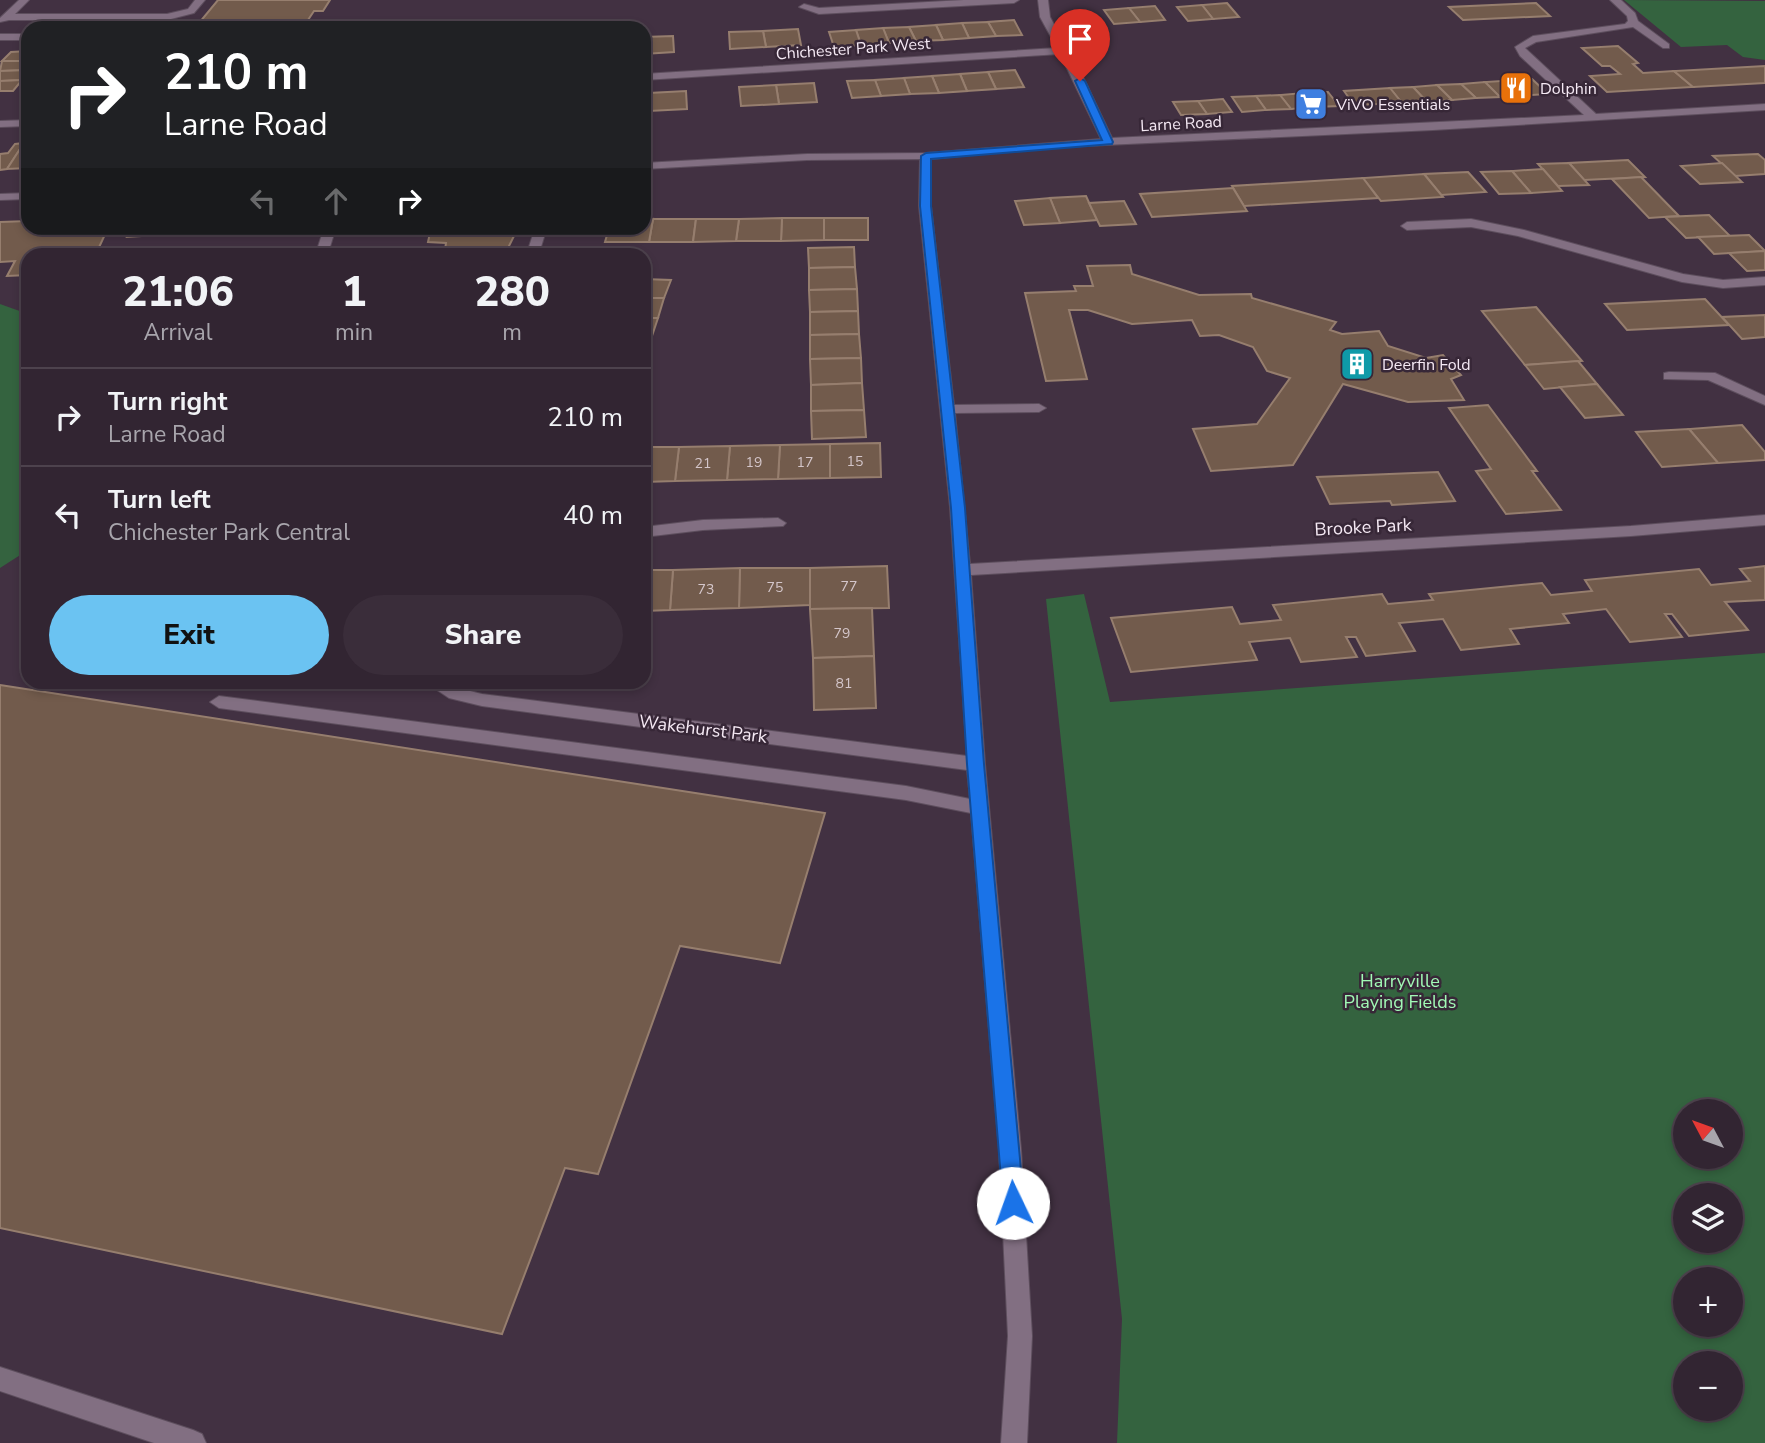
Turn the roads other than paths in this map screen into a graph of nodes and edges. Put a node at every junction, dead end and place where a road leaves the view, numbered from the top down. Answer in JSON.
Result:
{"nodes":[{"id":1,"x":24,"y":0,"type":"edge"},
{"id":2,"x":200,"y":0,"type":"edge"},
{"id":3,"x":1014,"y":0,"type":"edge"},
{"id":4,"x":1043,"y":0,"type":"edge"},
{"id":5,"x":1615,"y":0,"type":"edge"},
{"id":6,"x":804,"y":7,"type":"dead end"},
{"id":7,"x":3,"y":20,"type":"edge"},
{"id":8,"x":1633,"y":22,"type":"junction"},
{"id":9,"x":0,"y":37,"type":"edge"},
{"id":10,"x":21,"y":37,"type":"edge"},
{"id":11,"x":1667,"y":46,"type":"dead end"},
{"id":12,"x":1063,"y":51,"type":"junction"},
{"id":13,"x":651,"y":77,"type":"edge"},
{"id":14,"x":1765,"y":107,"type":"edge"},
{"id":15,"x":21,"y":116,"type":"edge"},
{"id":16,"x":1593,"y":117,"type":"junction"},
{"id":17,"x":0,"y":124,"type":"edge"},
{"id":18,"x":14,"y":124,"type":"junction"},
{"id":19,"x":21,"y":124,"type":"edge"},
{"id":20,"x":1108,"y":142,"type":"junction"},
{"id":21,"x":926,"y":156,"type":"junction"},
{"id":22,"x":651,"y":166,"type":"edge"},
{"id":23,"x":21,"y":196,"type":"edge"},
{"id":24,"x":0,"y":197,"type":"edge"},
{"id":25,"x":1407,"y":226,"type":"dead end"},
{"id":26,"x":1765,"y":281,"type":"edge"},
{"id":27,"x":1669,"y":376,"type":"dead end"},
{"id":28,"x":1765,"y":401,"type":"edge"},
{"id":29,"x":1039,"y":408,"type":"dead end"},
{"id":30,"x":947,"y":409,"type":"junction"},
{"id":31,"x":1765,"y":520,"type":"edge"},
{"id":32,"x":778,"y":523,"type":"dead end"},
{"id":33,"x":651,"y":530,"type":"edge"},
{"id":34,"x":963,"y":570,"type":"junction"},
{"id":35,"x":446,"y":689,"type":"edge"},
{"id":36,"x":219,"y":702,"type":"dead end"},
{"id":37,"x":976,"y":764,"type":"junction"},
{"id":38,"x":979,"y":808,"type":"junction"},
{"id":39,"x":0,"y":1379,"type":"edge"},
{"id":40,"x":193,"y":1443,"type":"edge"},
{"id":41,"x":1014,"y":1443,"type":"edge"}],
"edges":[{"from":1,"to":7,"type":"street"},
{"from":2,"to":7,"type":"street"},
{"from":3,"to":6,"type":"street"},
{"from":4,"to":12,"type":"street"},
{"from":5,"to":8,"type":"street"},
{"from":8,"to":11,"type":"street"},
{"from":8,"to":16,"type":"street"},
{"from":9,"to":10,"type":"street"},
{"from":12,"to":13,"type":"street","name":"Chichester Park West"},
{"from":12,"to":20,"type":"street"},
{"from":14,"to":16,"type":"street","name":"Larne Road"},
{"from":15,"to":18,"type":"street"},
{"from":16,"to":20,"type":"street","name":"Larne Road"},
{"from":17,"to":18,"type":"street"},
{"from":18,"to":19,"type":"street"},
{"from":20,"to":21,"type":"street","name":"Larne Road"},
{"from":21,"to":22,"type":"street","name":"Larne Road"},
{"from":21,"to":30,"type":"street"},
{"from":23,"to":24,"type":"street"},
{"from":25,"to":26,"type":"street"},
{"from":27,"to":28,"type":"street"},
{"from":29,"to":30,"type":"street"},
{"from":30,"to":34,"type":"street"},
{"from":31,"to":34,"type":"street","name":"Brooke Park"},
{"from":32,"to":33,"type":"street"},
{"from":34,"to":37,"type":"street"},
{"from":35,"to":37,"type":"street","name":"Wakehurst Park"},
{"from":36,"to":38,"type":"street"},
{"from":37,"to":38,"type":"street"},
{"from":38,"to":41,"type":"street"},
{"from":39,"to":40,"type":"street"}]}
